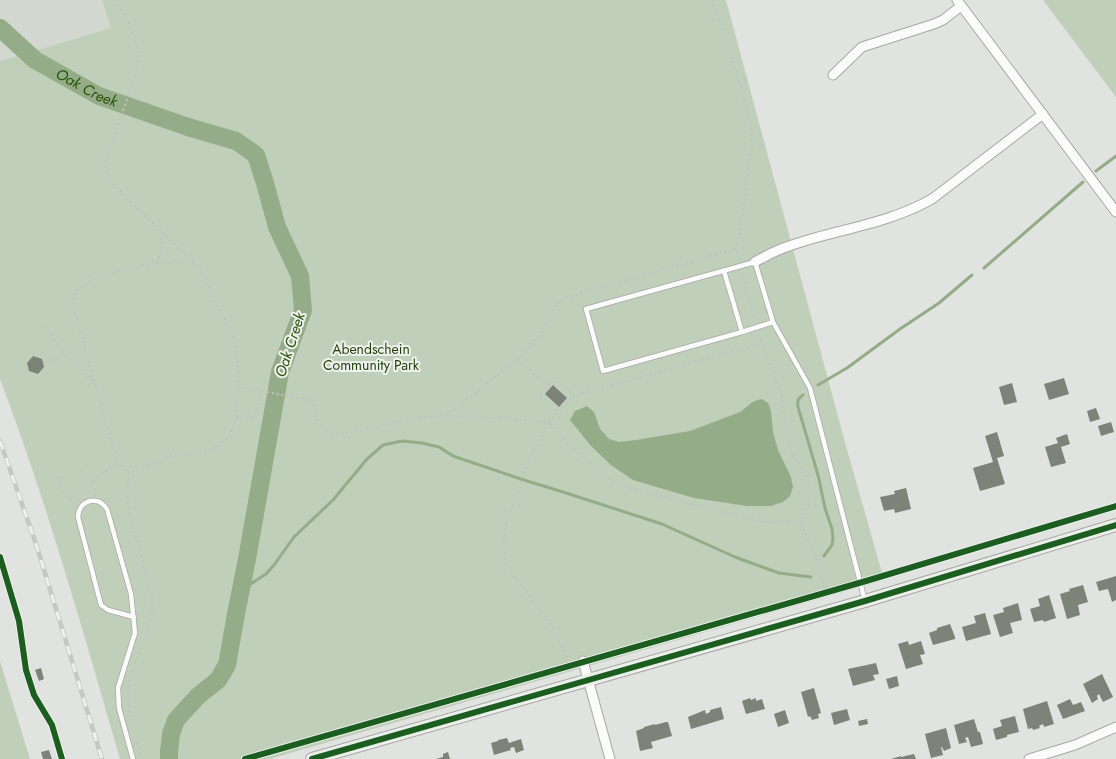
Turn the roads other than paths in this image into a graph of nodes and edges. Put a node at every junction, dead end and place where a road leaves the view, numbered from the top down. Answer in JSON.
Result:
{"nodes":[{"id":1,"x":959,"y":3,"type":"edge"},
{"id":2,"x":833,"y":75,"type":"dead end"},
{"id":3,"x":1043,"y":114,"type":"junction"},
{"id":4,"x":1116,"y":212,"type":"edge"},
{"id":5,"x":756,"y":262,"type":"junction"},
{"id":6,"x":724,"y":271,"type":"junction"},
{"id":7,"x":773,"y":322,"type":"junction"},
{"id":8,"x":742,"y":332,"type":"junction"},
{"id":9,"x":1116,"y":525,"type":"edge"},
{"id":10,"x":865,"y":600,"type":"junction"},
{"id":11,"x":134,"y":616,"type":"junction"},
{"id":12,"x":583,"y":661,"type":"dead end"},
{"id":13,"x":588,"y":680,"type":"junction"},
{"id":14,"x":1116,"y":727,"type":"edge"},
{"id":15,"x":133,"y":759,"type":"edge"},
{"id":16,"x":312,"y":759,"type":"edge"},
{"id":17,"x":610,"y":759,"type":"edge"},
{"id":18,"x":1032,"y":759,"type":"edge"}],
"edges":[{"from":1,"to":2,"type":"street"},
{"from":1,"to":3,"type":"street"},
{"from":3,"to":4,"type":"street"},
{"from":3,"to":5,"type":"street"},
{"from":5,"to":6,"type":"lane"},
{"from":5,"to":7,"type":"lane"},
{"from":6,"to":8,"type":"lane"},
{"from":6,"to":8,"type":"lane"},
{"from":7,"to":8,"type":"lane"},
{"from":7,"to":10,"type":"lane"},
{"from":9,"to":10,"type":"street"},
{"from":10,"to":13,"type":"street"},
{"from":11,"to":11,"type":"lane"},
{"from":11,"to":15,"type":"lane"},
{"from":12,"to":13,"type":"street"},
{"from":13,"to":16,"type":"street"},
{"from":13,"to":17,"type":"street"},
{"from":14,"to":18,"type":"street"}]}
